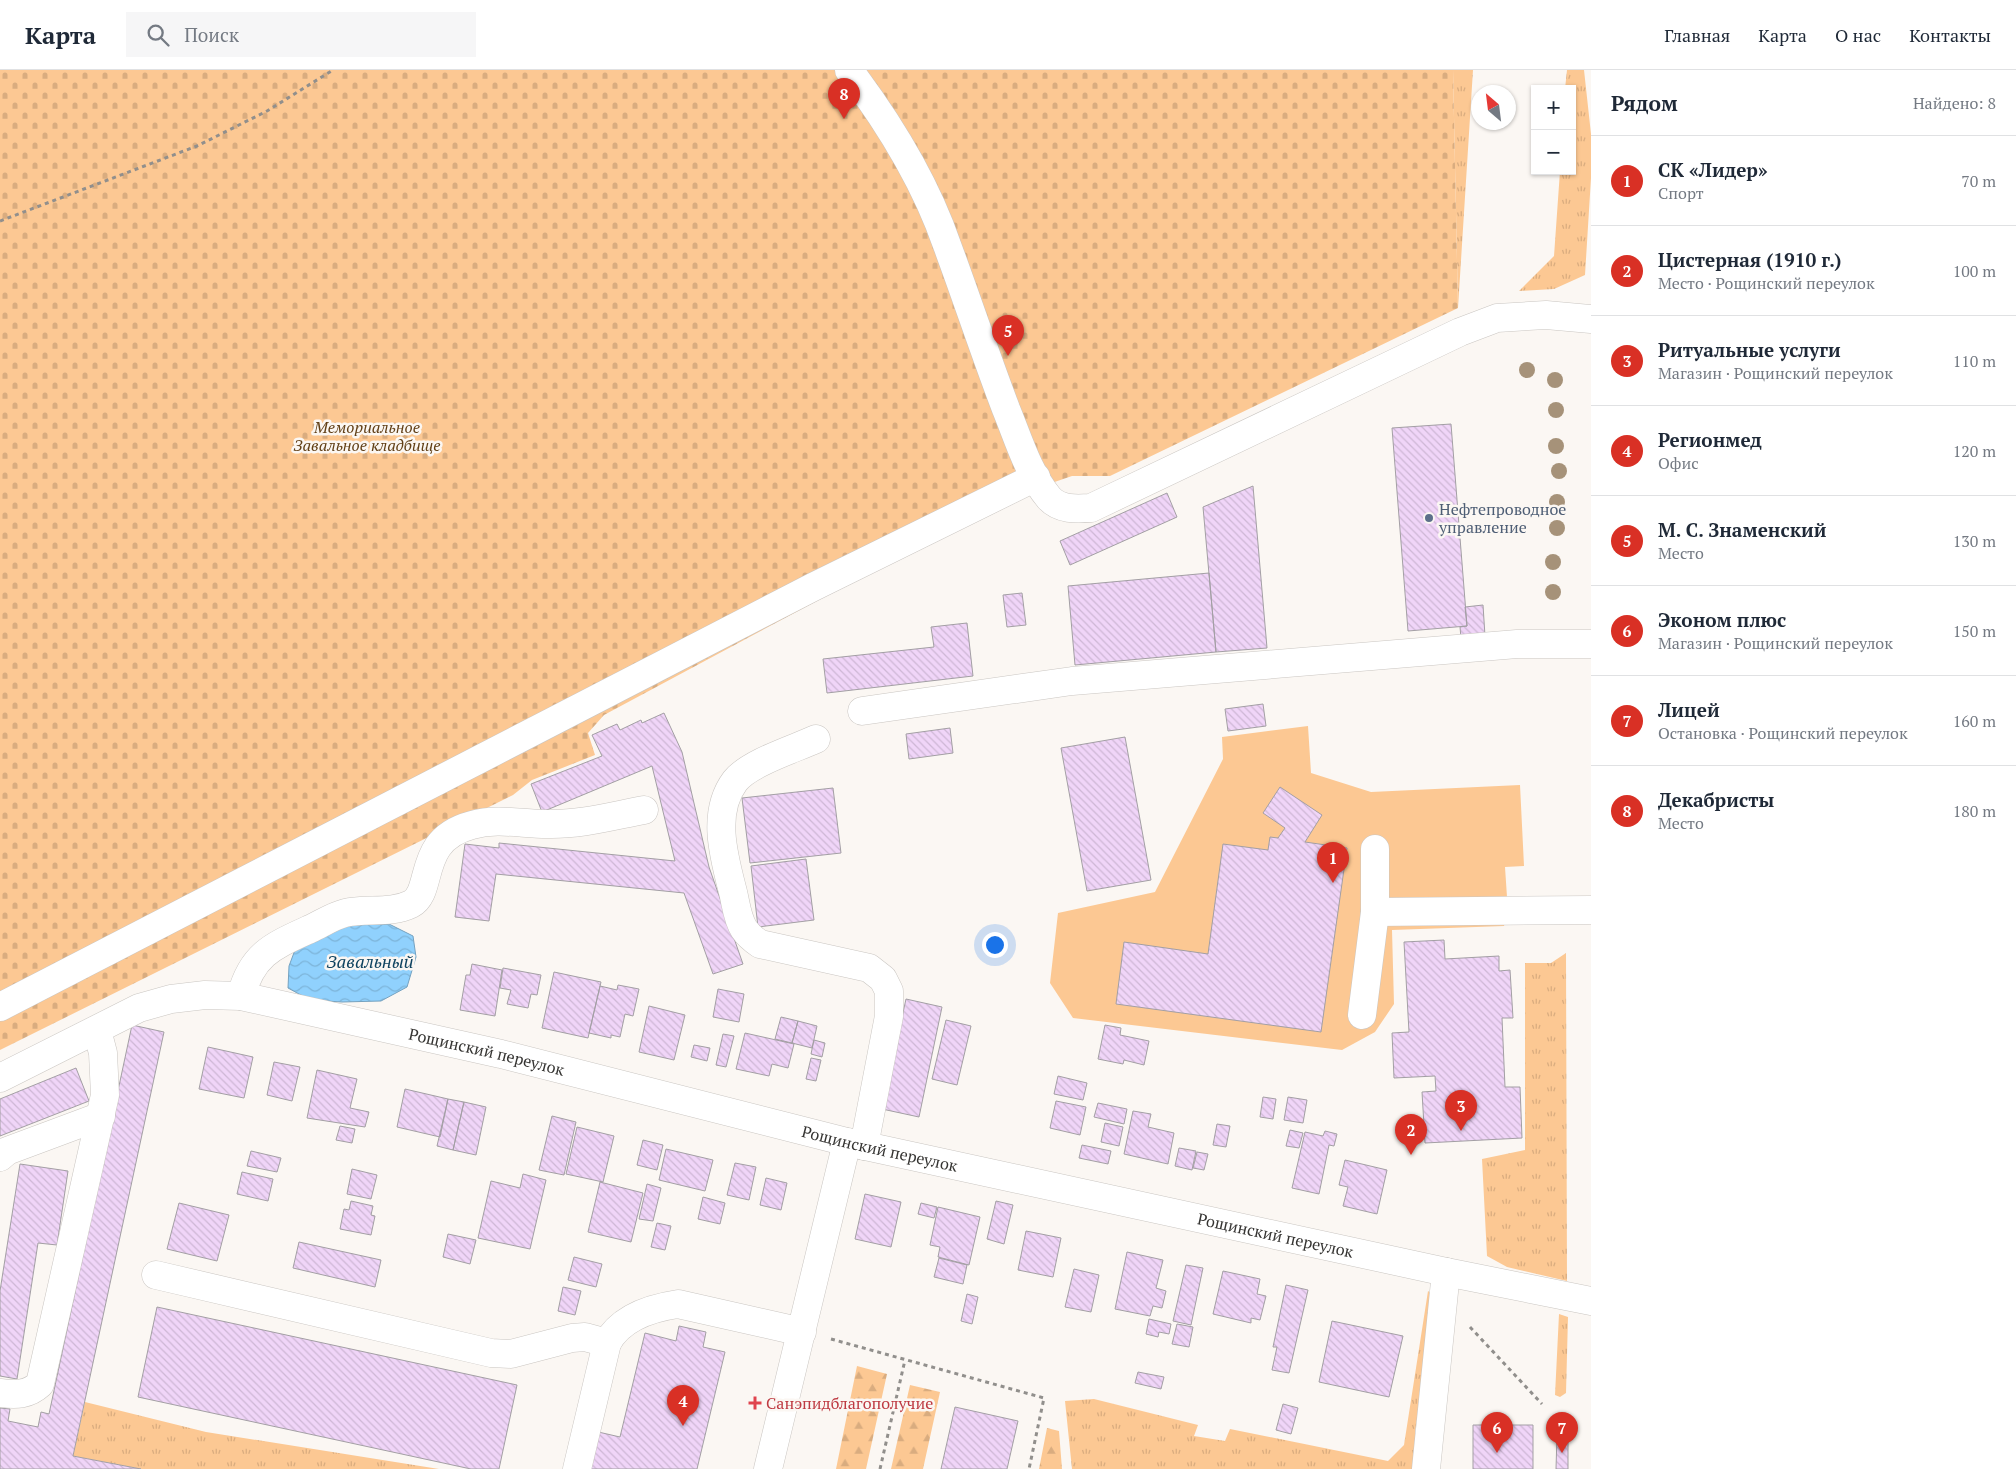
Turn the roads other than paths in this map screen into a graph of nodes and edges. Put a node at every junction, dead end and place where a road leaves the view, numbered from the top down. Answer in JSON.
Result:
{"nodes":[{"id":1,"x":849,"y":70,"type":"edge"},
{"id":2,"x":1591,"y":319,"type":"edge"},
{"id":3,"x":1036,"y":477,"type":"junction"},
{"id":4,"x":1591,"y":644,"type":"edge"},
{"id":5,"x":862,"y":711,"type":"dead end"},
{"id":6,"x":816,"y":739,"type":"dead end"},
{"id":7,"x":644,"y":810,"type":"dead end"},
{"id":8,"x":1375,"y":849,"type":"dead end"},
{"id":9,"x":1591,"y":910,"type":"edge"},
{"id":10,"x":1375,"y":912,"type":"junction"},
{"id":11,"x":241,"y":996,"type":"junction"},
{"id":12,"x":0,"y":1008,"type":"edge"},
{"id":13,"x":1362,"y":1016,"type":"dead end"},
{"id":14,"x":97,"y":1030,"type":"junction"},
{"id":15,"x":0,"y":1078,"type":"edge"},
{"id":16,"x":101,"y":1116,"type":"junction"},
{"id":17,"x":855,"y":1144,"type":"junction"},
{"id":18,"x":0,"y":1157,"type":"edge"},
{"id":19,"x":1446,"y":1272,"type":"junction"},
{"id":20,"x":156,"y":1275,"type":"dead end"},
{"id":21,"x":1591,"y":1301,"type":"edge"},
{"id":22,"x":812,"y":1334,"type":"junction"},
{"id":23,"x":607,"y":1343,"type":"junction"},
{"id":24,"x":0,"y":1393,"type":"edge"},
{"id":25,"x":577,"y":1469,"type":"edge"},
{"id":26,"x":768,"y":1469,"type":"edge"},
{"id":27,"x":1426,"y":1469,"type":"edge"}],
"edges":[{"from":1,"to":3,"type":"street"},
{"from":2,"to":3,"type":"street"},
{"from":3,"to":12,"type":"street"},
{"from":4,"to":5,"type":"street"},
{"from":6,"to":17,"type":"street"},
{"from":7,"to":11,"type":"street"},
{"from":8,"to":10,"type":"street"},
{"from":9,"to":10,"type":"street"},
{"from":10,"to":13,"type":"street"},
{"from":11,"to":14,"type":"street","name":"Рощинский переулок"},
{"from":11,"to":17,"type":"street","name":"Рощинский переулок"},
{"from":14,"to":15,"type":"street","name":"Рощинский переулок"},
{"from":14,"to":16,"type":"street"},
{"from":16,"to":18,"type":"street"},
{"from":16,"to":24,"type":"street"},
{"from":17,"to":19,"type":"street","name":"Рощинский переулок"},
{"from":17,"to":22,"type":"street"},
{"from":19,"to":21,"type":"street","name":"Рощинский переулок"},
{"from":19,"to":27,"type":"street"},
{"from":20,"to":23,"type":"street"},
{"from":22,"to":23,"type":"street"},
{"from":22,"to":26,"type":"street"},
{"from":23,"to":25,"type":"street"}]}
